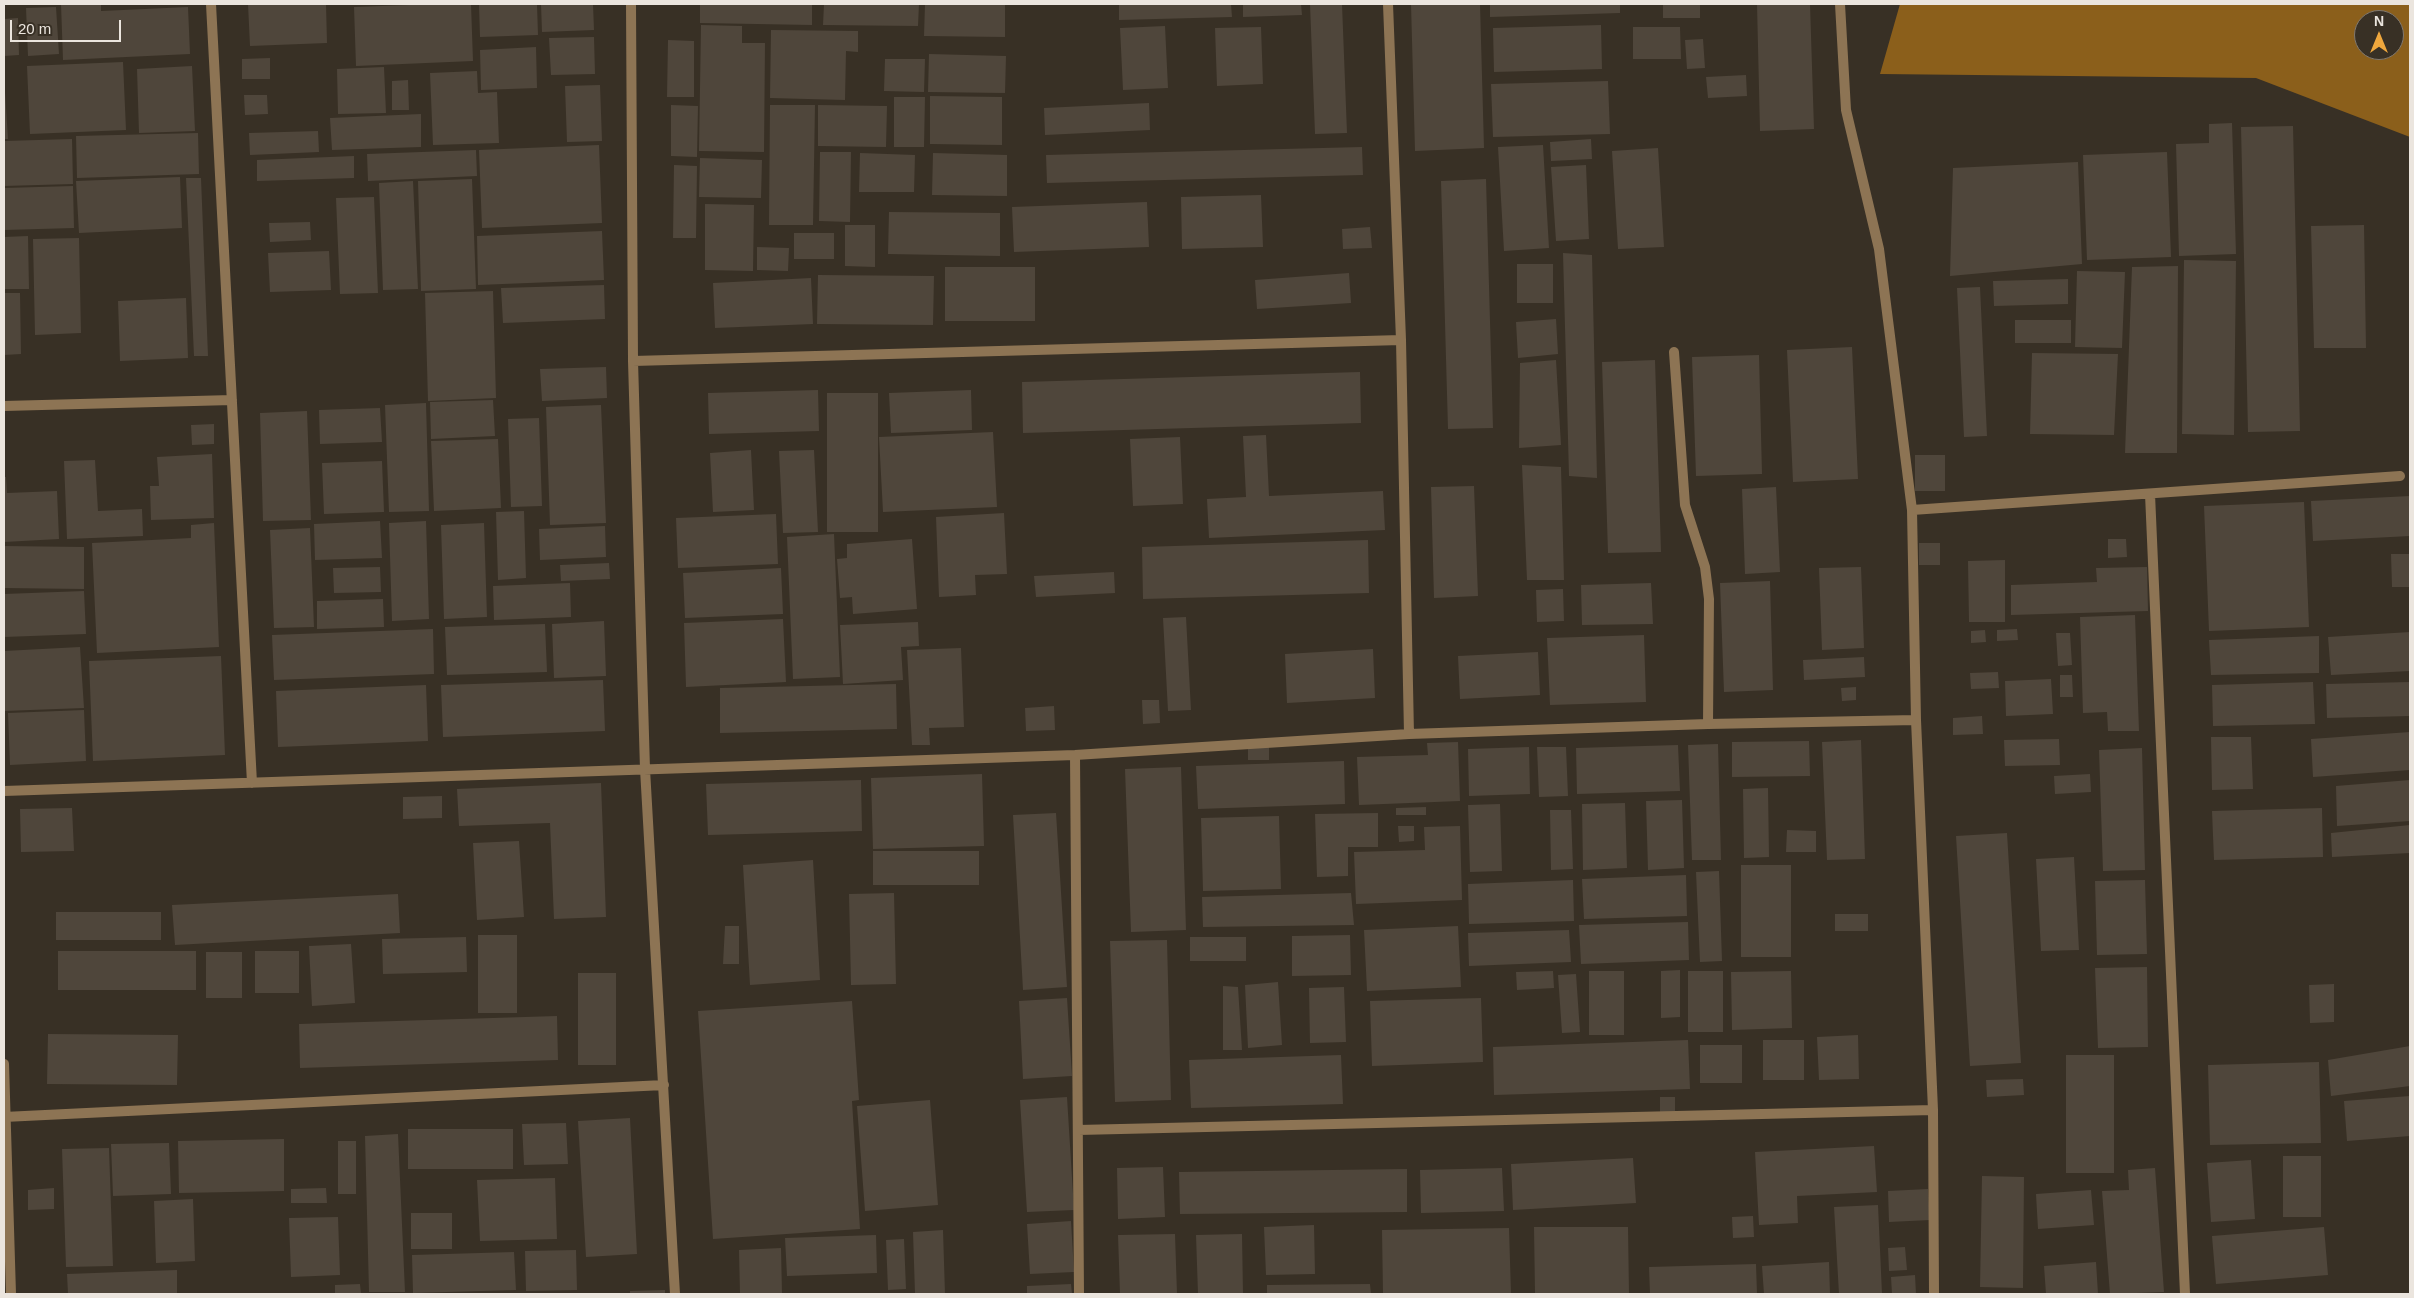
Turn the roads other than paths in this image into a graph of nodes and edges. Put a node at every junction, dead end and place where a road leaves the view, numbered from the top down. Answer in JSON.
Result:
{"nodes":[{"id":1,"x":211,"y":4,"type":"edge"},
{"id":2,"x":631,"y":4,"type":"edge"},
{"id":3,"x":1388,"y":4,"type":"edge"},
{"id":4,"x":1840,"y":4,"type":"edge"},
{"id":5,"x":1401,"y":340,"type":"junction"},
{"id":6,"x":1674,"y":352,"type":"dead end"},
{"id":7,"x":633,"y":361,"type":"junction"},
{"id":8,"x":232,"y":400,"type":"junction"},
{"id":9,"x":4,"y":406,"type":"edge"},
{"id":10,"x":2400,"y":476,"type":"dead end"},
{"id":11,"x":2150,"y":494,"type":"junction"},
{"id":12,"x":1912,"y":510,"type":"junction"},
{"id":13,"x":1916,"y":720,"type":"junction"},
{"id":14,"x":1708,"y":724,"type":"junction"},
{"id":15,"x":1409,"y":734,"type":"junction"},
{"id":16,"x":1075,"y":755,"type":"junction"},
{"id":17,"x":645,"y":769,"type":"junction"},
{"id":18,"x":252,"y":783,"type":"junction"},
{"id":19,"x":4,"y":792,"type":"edge"},
{"id":20,"x":4,"y":1064,"type":"edge"},
{"id":21,"x":664,"y":1085,"type":"junction"},
{"id":22,"x":1933,"y":1110,"type":"junction"},
{"id":23,"x":5,"y":1117,"type":"edge"},
{"id":24,"x":1078,"y":1130,"type":"junction"},
{"id":25,"x":11,"y":1294,"type":"edge"},
{"id":26,"x":675,"y":1294,"type":"edge"},
{"id":27,"x":1079,"y":1294,"type":"edge"},
{"id":28,"x":1934,"y":1294,"type":"edge"},
{"id":29,"x":2185,"y":1294,"type":"edge"}],
"edges":[{"from":1,"to":8,"type":"street"},
{"from":2,"to":7,"type":"street"},
{"from":3,"to":5,"type":"street"},
{"from":4,"to":12,"type":"street"},
{"from":5,"to":7,"type":"street"},
{"from":5,"to":15,"type":"street"},
{"from":6,"to":14,"type":"street"},
{"from":7,"to":17,"type":"street"},
{"from":8,"to":9,"type":"street"},
{"from":8,"to":18,"type":"street"},
{"from":10,"to":11,"type":"street"},
{"from":11,"to":12,"type":"street"},
{"from":11,"to":29,"type":"street"},
{"from":12,"to":13,"type":"street"},
{"from":13,"to":14,"type":"street"},
{"from":13,"to":22,"type":"street"},
{"from":14,"to":15,"type":"street"},
{"from":15,"to":16,"type":"street"},
{"from":16,"to":17,"type":"street"},
{"from":16,"to":24,"type":"street"},
{"from":17,"to":18,"type":"street"},
{"from":17,"to":21,"type":"street"},
{"from":18,"to":19,"type":"street"},
{"from":20,"to":23,"type":"street"},
{"from":21,"to":23,"type":"street"},
{"from":21,"to":26,"type":"street"},
{"from":22,"to":24,"type":"street"},
{"from":22,"to":28,"type":"street"},
{"from":23,"to":25,"type":"street"},
{"from":24,"to":27,"type":"street"}]}
